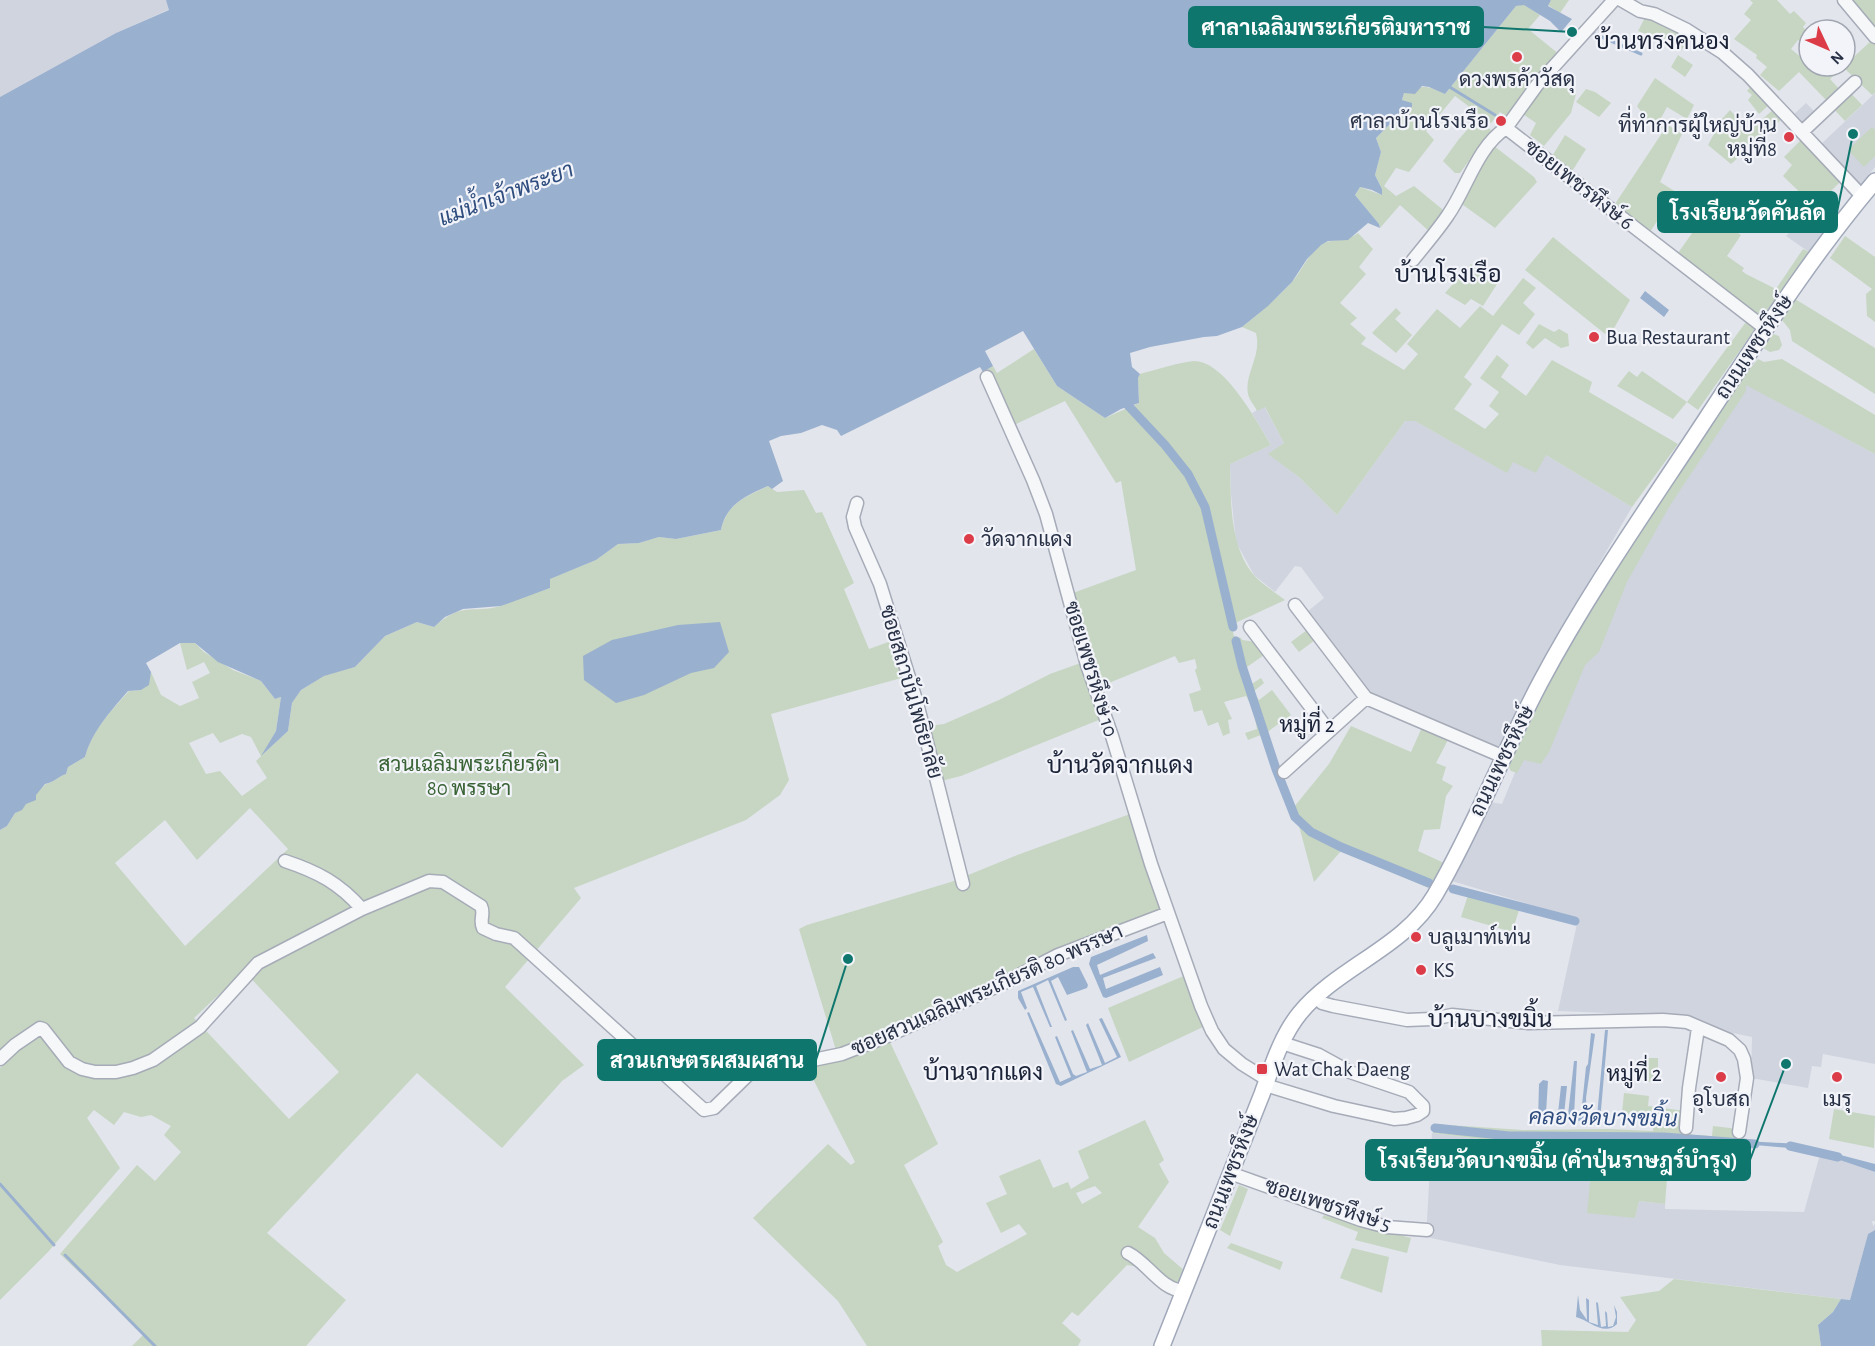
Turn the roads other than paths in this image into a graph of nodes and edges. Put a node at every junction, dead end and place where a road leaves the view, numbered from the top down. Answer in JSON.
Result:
{"nodes":[{"id":1,"x":1614,"y":0,"type":"edge"},
{"id":2,"x":1621,"y":0,"type":"edge"},
{"id":3,"x":1844,"y":0,"type":"edge"},
{"id":4,"x":1875,"y":37,"type":"edge"},
{"id":5,"x":1855,"y":82,"type":"dead end"},
{"id":6,"x":1506,"y":128,"type":"junction"},
{"id":7,"x":1802,"y":132,"type":"junction"},
{"id":8,"x":1875,"y":181,"type":"edge"},
{"id":9,"x":1862,"y":196,"type":"junction"},
{"id":10,"x":1413,"y":260,"type":"dead end"},
{"id":11,"x":1766,"y":329,"type":"junction"},
{"id":12,"x":987,"y":376,"type":"dead end"},
{"id":13,"x":857,"y":503,"type":"dead end"},
{"id":14,"x":1295,"y":605,"type":"dead end"},
{"id":15,"x":1250,"y":627,"type":"dead end"},
{"id":16,"x":1366,"y":698,"type":"junction"},
{"id":17,"x":1329,"y":731,"type":"junction"},
{"id":18,"x":1504,"y":757,"type":"junction"},
{"id":19,"x":1284,"y":772,"type":"dead end"},
{"id":20,"x":285,"y":861,"type":"dead end"},
{"id":21,"x":963,"y":884,"type":"dead end"},
{"id":22,"x":362,"y":909,"type":"junction"},
{"id":23,"x":1168,"y":914,"type":"junction"},
{"id":24,"x":1316,"y":998,"type":"junction"},
{"id":25,"x":1698,"y":1028,"type":"junction"},
{"id":26,"x":1282,"y":1043,"type":"junction"},
{"id":27,"x":0,"y":1059,"type":"edge"},
{"id":28,"x":1265,"y":1082,"type":"junction"},
{"id":29,"x":1686,"y":1128,"type":"dead end"},
{"id":30,"x":1739,"y":1132,"type":"dead end"},
{"id":31,"x":1230,"y":1173,"type":"junction"},
{"id":32,"x":1427,"y":1230,"type":"dead end"},
{"id":33,"x":1128,"y":1253,"type":"dead end"},
{"id":34,"x":1184,"y":1291,"type":"junction"},
{"id":35,"x":1162,"y":1346,"type":"edge"}],
"edges":[{"from":1,"to":6,"type":"street"},
{"from":2,"to":7,"type":"street"},
{"from":3,"to":4,"type":"street"},
{"from":5,"to":7,"type":"street"},
{"from":6,"to":10,"type":"street"},
{"from":6,"to":11,"type":"street","name":"ซอยเพชรหึงษ์ 6"},
{"from":7,"to":9,"type":"street"},
{"from":8,"to":9,"type":"main road","name":"ถนนเพชรหึงษ์"},
{"from":9,"to":11,"type":"main road","name":"ถนนเพชรหึงษ์"},
{"from":11,"to":18,"type":"main road","name":"ถนนเพชรหึงษ์"},
{"from":12,"to":23,"type":"street","name":"ซอยเพชรหึงษ์ 10"},
{"from":13,"to":21,"type":"street","name":"ซอยสถาบันโพธิยาลัย"},
{"from":14,"to":16,"type":"street"},
{"from":15,"to":17,"type":"street"},
{"from":16,"to":17,"type":"street"},
{"from":16,"to":18,"type":"street"},
{"from":17,"to":19,"type":"street"},
{"from":18,"to":24,"type":"main road","name":"ถนนเพชรหึงษ์"},
{"from":20,"to":22,"type":"street"},
{"from":22,"to":23,"type":"street","name":"ซอยสวนเฉลิมพระเกียรติ 80 พรรษา"},
{"from":22,"to":27,"type":"street","name":"ซอยสวนเฉลิมพระเกียรติ 80 พรรษา"},
{"from":23,"to":28,"type":"street","name":"ซอยเพชรหึงษ์ 10"},
{"from":24,"to":25,"type":"street"},
{"from":24,"to":26,"type":"main road","name":"ถนนเพชรหึงษ์"},
{"from":25,"to":29,"type":"street"},
{"from":25,"to":30,"type":"street"},
{"from":26,"to":28,"type":"main road","name":"ถนนเพชรหึงษ์"},
{"from":26,"to":28,"type":"street","name":"ซอยเพชรหึงษ์ 10"},
{"from":28,"to":31,"type":"main road","name":"ถนนเพชรหึงษ์"},
{"from":31,"to":32,"type":"street","name":"ซอยเพชรหึงษ์ 5"},
{"from":31,"to":34,"type":"main road","name":"ถนนเพชรหึงษ์"},
{"from":33,"to":34,"type":"street"},
{"from":34,"to":35,"type":"main road","name":"ถนนเพชรหึงษ์"}]}
